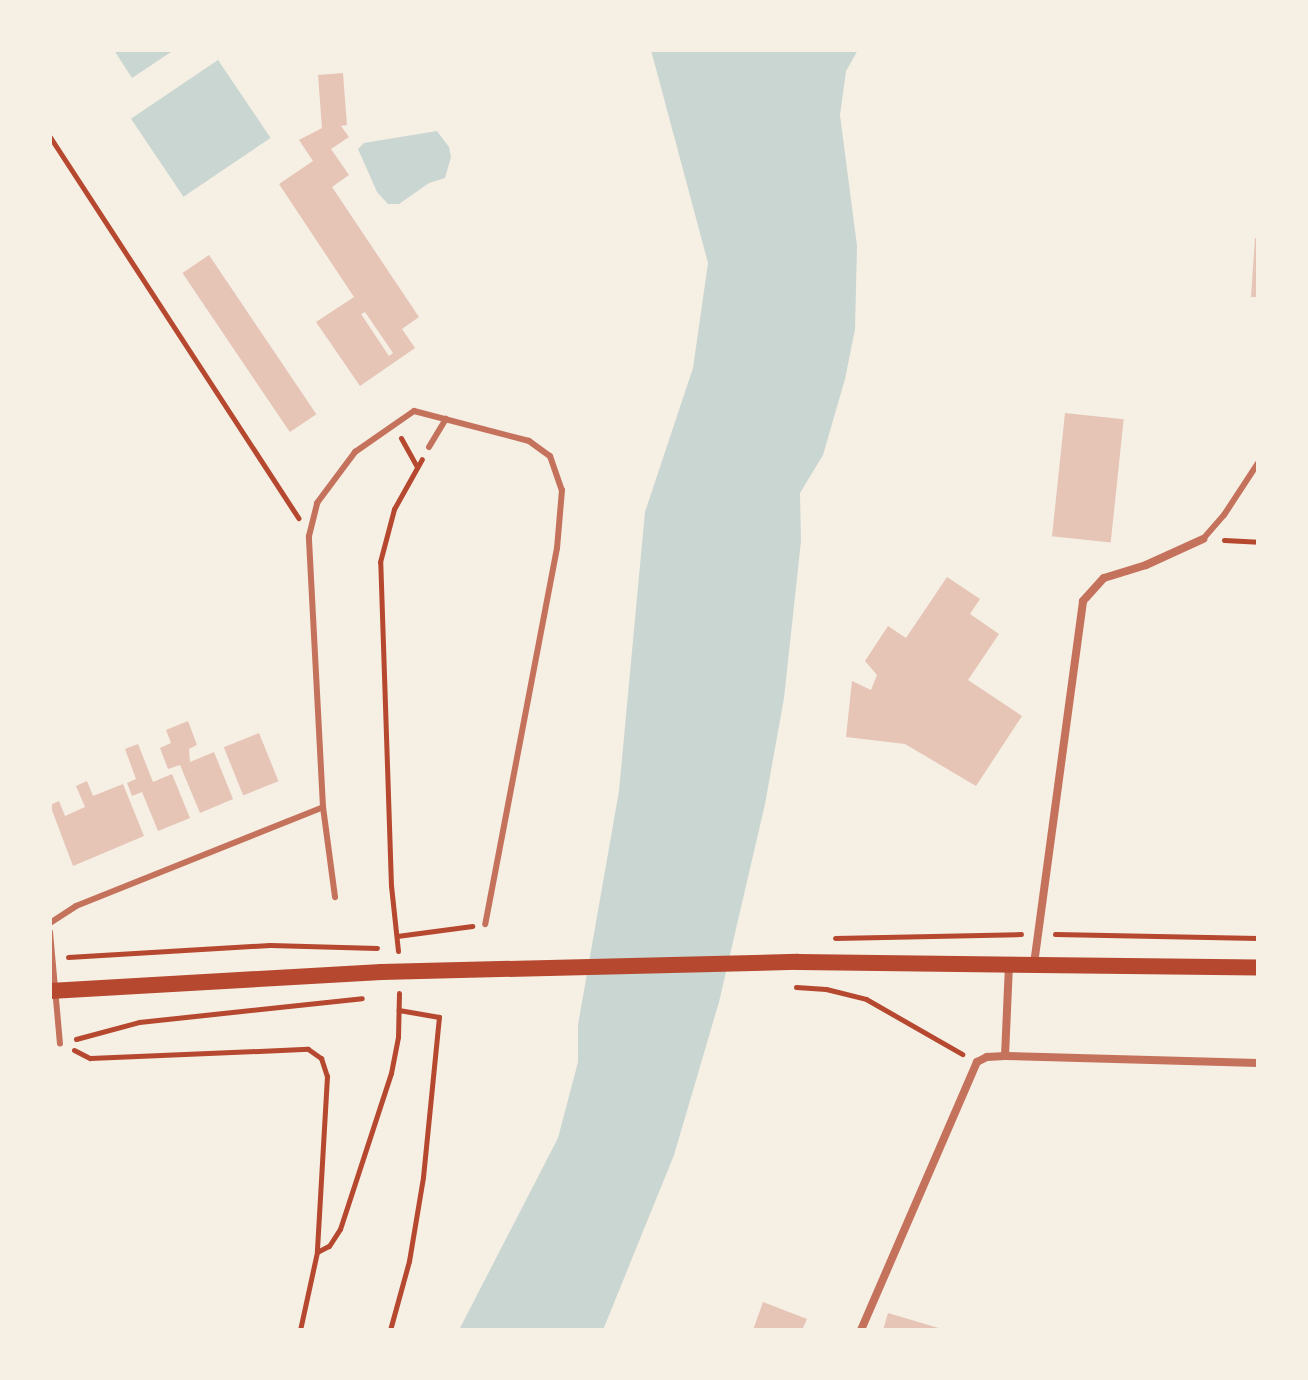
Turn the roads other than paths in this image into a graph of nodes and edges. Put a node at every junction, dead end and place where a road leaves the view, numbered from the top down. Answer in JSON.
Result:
{"nodes":[{"id":1,"x":446,"y":419,"type":"junction"},
{"id":2,"x":429,"y":447,"type":"road end"},
{"id":3,"x":1258,"y":463,"type":"edge"},
{"id":4,"x":1203,"y":539,"type":"joint"},
{"id":5,"x":323,"y":807,"type":"junction"},
{"id":6,"x":335,"y":897,"type":"dead end"},
{"id":7,"x":50,"y":923,"type":"edge"},
{"id":8,"x":485,"y":924,"type":"road end"},
{"id":9,"x":50,"y":932,"type":"edge"},
{"id":10,"x":1009,"y":964,"type":"junction"},
{"id":11,"x":1034,"y":964,"type":"junction"},
{"id":12,"x":1258,"y":968,"type":"edge"},
{"id":13,"x":53,"y":990,"type":"edge"},
{"id":14,"x":60,"y":1044,"type":"road end"},
{"id":15,"x":1005,"y":1056,"type":"junction"},
{"id":16,"x":1258,"y":1063,"type":"edge"},
{"id":17,"x":861,"y":1330,"type":"edge"}],
"edges":[{"from":1,"to":2,"type":"lane"},
{"from":1,"to":5,"type":"lane"},
{"from":1,"to":8,"type":"lane"},
{"from":3,"to":4,"type":"lane"},
{"from":4,"to":11,"type":"street"},
{"from":5,"to":6,"type":"lane"},
{"from":5,"to":7,"type":"lane"},
{"from":9,"to":13,"type":"lane"},
{"from":10,"to":11,"type":"main road"},
{"from":10,"to":13,"type":"main road"},
{"from":10,"to":15,"type":"street"},
{"from":11,"to":12,"type":"main road"},
{"from":13,"to":14,"type":"lane"},
{"from":15,"to":16,"type":"street"},
{"from":15,"to":17,"type":"street"}]}
